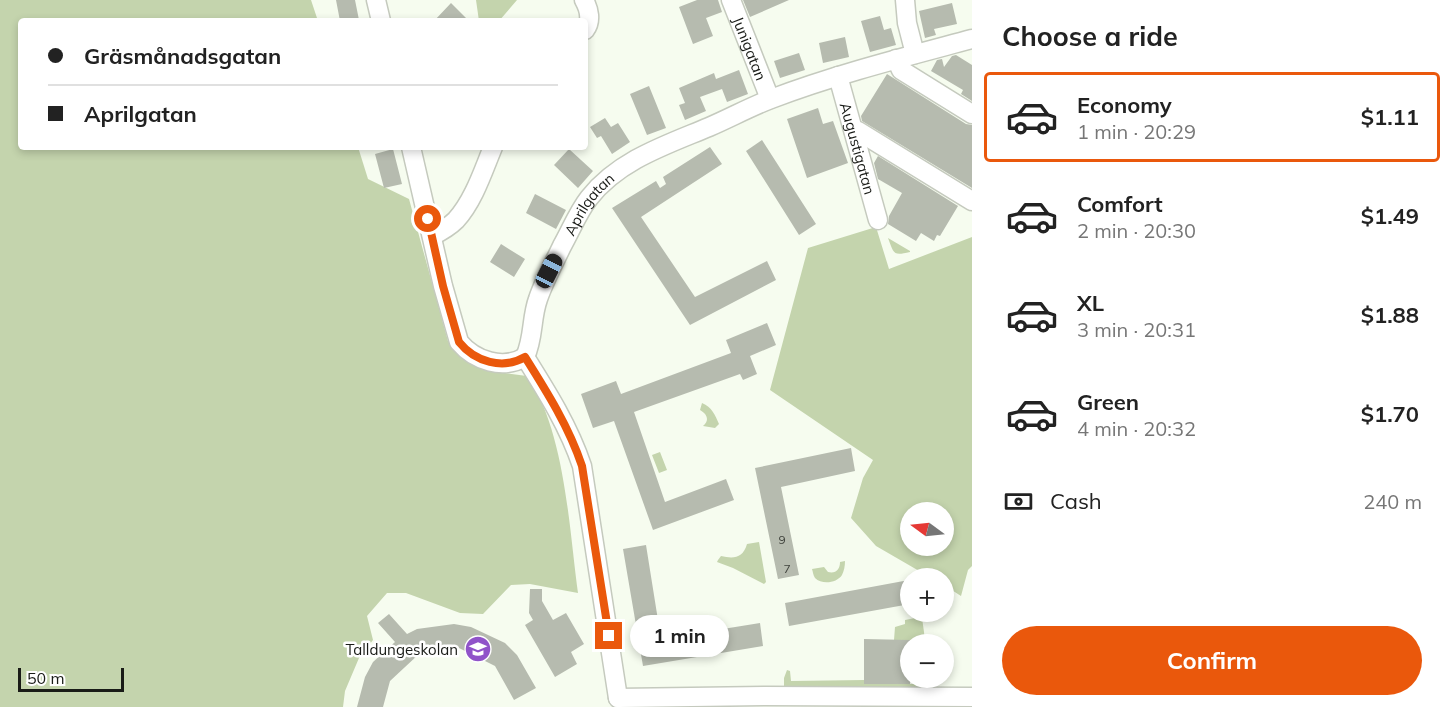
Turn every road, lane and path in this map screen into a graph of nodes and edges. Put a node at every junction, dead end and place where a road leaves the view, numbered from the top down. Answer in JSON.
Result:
{"nodes":[{"id":1,"x":376,"y":0,"type":"edge"},
{"id":2,"x":584,"y":0,"type":"edge"},
{"id":3,"x":731,"y":0,"type":"edge"},
{"id":4,"x":905,"y":0,"type":"edge"},
{"id":5,"x":380,"y":18,"type":"edge"},
{"id":6,"x":588,"y":26,"type":"edge"},
{"id":7,"x":972,"y":39,"type":"edge"},
{"id":8,"x":915,"y":54,"type":"junction"},
{"id":9,"x":896,"y":59,"type":"junction"},
{"id":10,"x":838,"y":76,"type":"junction"},
{"id":11,"x":770,"y":99,"type":"junction"},
{"id":12,"x":972,"y":114,"type":"edge"},
{"id":13,"x":854,"y":132,"type":"junction"},
{"id":14,"x":412,"y":150,"type":"edge"},
{"id":15,"x":492,"y":150,"type":"edge"},
{"id":16,"x":972,"y":201,"type":"edge"},
{"id":17,"x":878,"y":220,"type":"dead end"},
{"id":18,"x":432,"y":236,"type":"junction"},
{"id":19,"x":525,"y":357,"type":"junction"},
{"id":20,"x":972,"y":697,"type":"edge"},
{"id":21,"x":616,"y":703,"type":"edge"}],
"edges":[{"from":1,"to":5,"type":"street"},
{"from":2,"to":6,"type":"street"},
{"from":3,"to":11,"type":"street","name":"Junigatan"},
{"from":4,"to":8,"type":"street"},
{"from":7,"to":8,"type":"street","name":"Aprilgatan"},
{"from":8,"to":9,"type":"street","name":"Aprilgatan"},
{"from":9,"to":10,"type":"street","name":"Aprilgatan"},
{"from":9,"to":12,"type":"street"},
{"from":10,"to":11,"type":"street","name":"Aprilgatan"},
{"from":10,"to":13,"type":"street","name":"Augustigatan"},
{"from":11,"to":19,"type":"street","name":"Aprilgatan"},
{"from":13,"to":16,"type":"street"},
{"from":13,"to":17,"type":"street","name":"Augustigatan"},
{"from":14,"to":18,"type":"street"},
{"from":15,"to":18,"type":"street"},
{"from":18,"to":19,"type":"street"},
{"from":19,"to":21,"type":"street"},
{"from":20,"to":21,"type":"street"}]}
